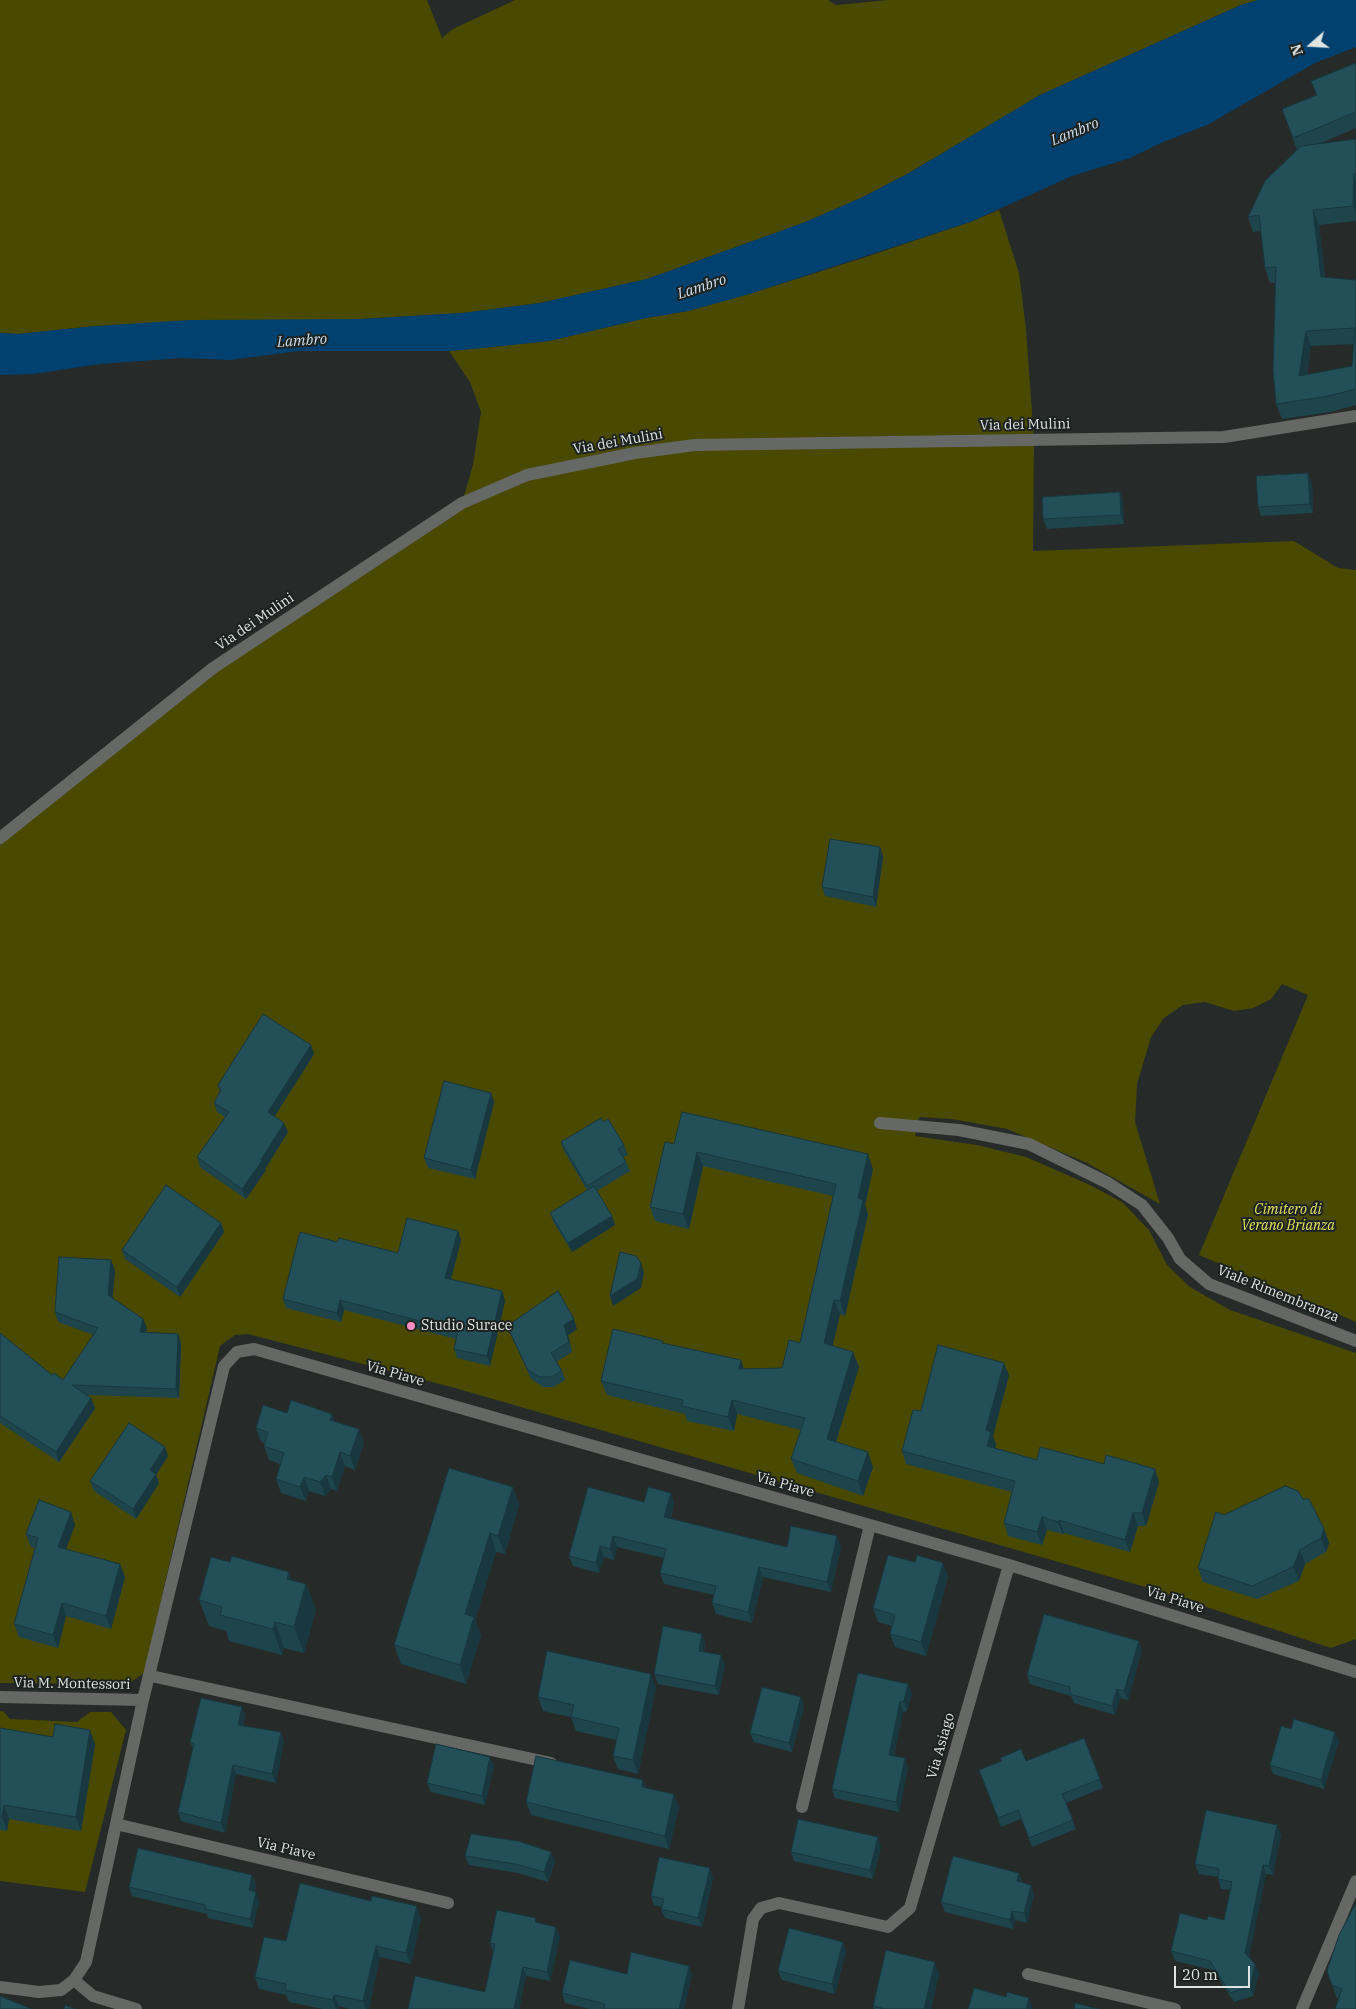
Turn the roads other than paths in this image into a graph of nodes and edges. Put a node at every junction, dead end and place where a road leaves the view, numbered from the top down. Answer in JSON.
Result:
{"nodes":[{"id":1,"x":1356,"y":416,"type":"edge"},
{"id":2,"x":0,"y":838,"type":"edge"},
{"id":3,"x":880,"y":1123,"type":"dead end"},
{"id":4,"x":1356,"y":1341,"type":"edge"},
{"id":5,"x":870,"y":1525,"type":"junction"},
{"id":6,"x":1010,"y":1565,"type":"junction"},
{"id":7,"x":1356,"y":1672,"type":"edge"},
{"id":8,"x":151,"y":1676,"type":"junction"},
{"id":9,"x":0,"y":1697,"type":"edge"},
{"id":10,"x":144,"y":1700,"type":"junction"},
{"id":11,"x":559,"y":1764,"type":"edge"},
{"id":12,"x":802,"y":1807,"type":"dead end"},
{"id":13,"x":116,"y":1824,"type":"junction"},
{"id":14,"x":1356,"y":1881,"type":"edge"},
{"id":15,"x":448,"y":1903,"type":"dead end"},
{"id":16,"x":1028,"y":1974,"type":"dead end"},
{"id":17,"x":74,"y":1980,"type":"junction"},
{"id":18,"x":0,"y":1987,"type":"edge"},
{"id":19,"x":136,"y":2009,"type":"edge"},
{"id":20,"x":738,"y":2009,"type":"edge"},
{"id":21,"x":1175,"y":2009,"type":"edge"},
{"id":22,"x":1302,"y":2009,"type":"edge"}],
"edges":[{"from":1,"to":2,"type":"street","name":"Via dei Mulini"},
{"from":3,"to":4,"type":"street","name":"Viale Rimembranza"},
{"from":5,"to":6,"type":"street","name":"Via Piave"},
{"from":5,"to":8,"type":"street","name":"Via Piave"},
{"from":5,"to":12,"type":"street"},
{"from":6,"to":7,"type":"street","name":"Via Piave"},
{"from":6,"to":20,"type":"street","name":"Via Asiago"},
{"from":8,"to":10,"type":"street","name":"Via Piave"},
{"from":8,"to":11,"type":"street"},
{"from":9,"to":10,"type":"street","name":"Via M. Montessori"},
{"from":10,"to":13,"type":"street","name":"Via Piave"},
{"from":13,"to":15,"type":"street","name":"Via Piave"},
{"from":13,"to":17,"type":"street","name":"Via Piave"},
{"from":14,"to":22,"type":"street"},
{"from":16,"to":21,"type":"street"},
{"from":17,"to":18,"type":"street"},
{"from":17,"to":19,"type":"street"}]}
